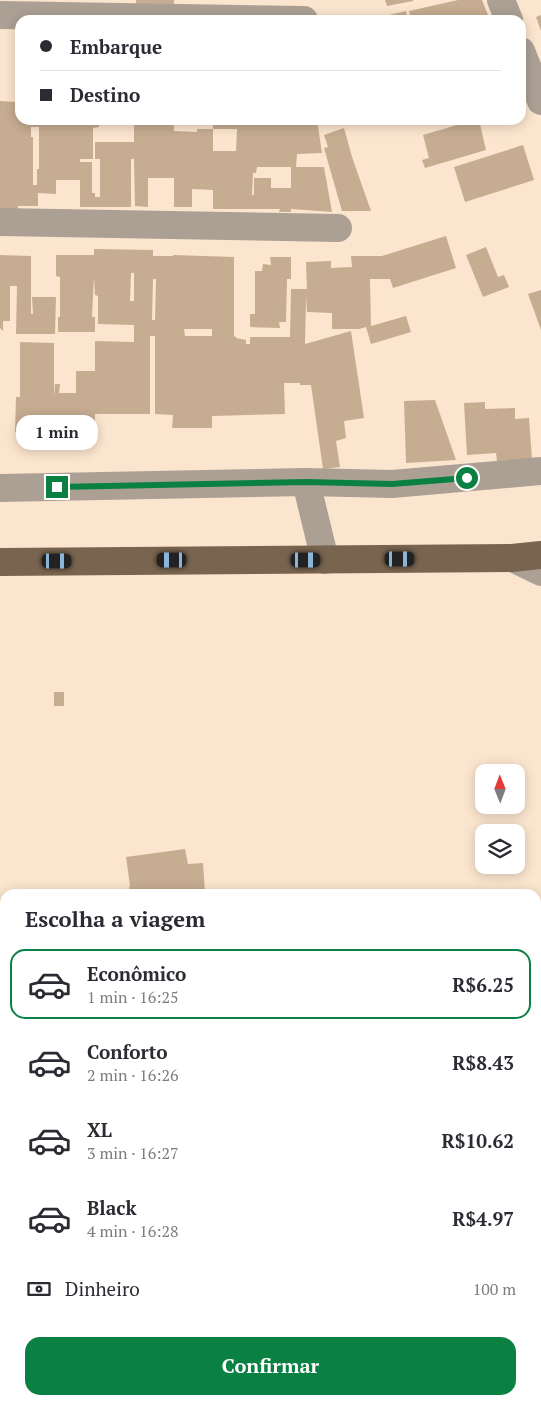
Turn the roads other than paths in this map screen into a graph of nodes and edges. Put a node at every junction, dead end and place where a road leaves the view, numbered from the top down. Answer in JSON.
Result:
{"nodes":[{"id":1,"x":502,"y":0,"type":"edge"},
{"id":2,"x":0,"y":15,"type":"edge"},
{"id":3,"x":15,"y":15,"type":"edge"},
{"id":4,"x":507,"y":15,"type":"edge"},
{"id":5,"x":526,"y":63,"type":"edge"},
{"id":6,"x":541,"y":101,"type":"edge"},
{"id":7,"x":0,"y":222,"type":"edge"},
{"id":8,"x":338,"y":228,"type":"dead end"},
{"id":9,"x":541,"y":471,"type":"edge"},
{"id":10,"x":306,"y":482,"type":"junction"},
{"id":11,"x":0,"y":488,"type":"edge"},
{"id":12,"x":541,"y":555,"type":"edge"},
{"id":13,"x":512,"y":558,"type":"junction"},
{"id":14,"x":325,"y":560,"type":"junction"},
{"id":15,"x":0,"y":562,"type":"edge"},
{"id":16,"x":541,"y":572,"type":"edge"}],
"edges":[{"from":1,"to":4,"type":"street"},
{"from":2,"to":3,"type":"street"},
{"from":5,"to":6,"type":"street"},
{"from":7,"to":8,"type":"street"},
{"from":9,"to":10,"type":"street"},
{"from":10,"to":11,"type":"street"},
{"from":10,"to":14,"type":"street"},
{"from":12,"to":13,"type":"main road"},
{"from":13,"to":14,"type":"main road"},
{"from":13,"to":16,"type":"street"},
{"from":14,"to":15,"type":"main road"}]}
